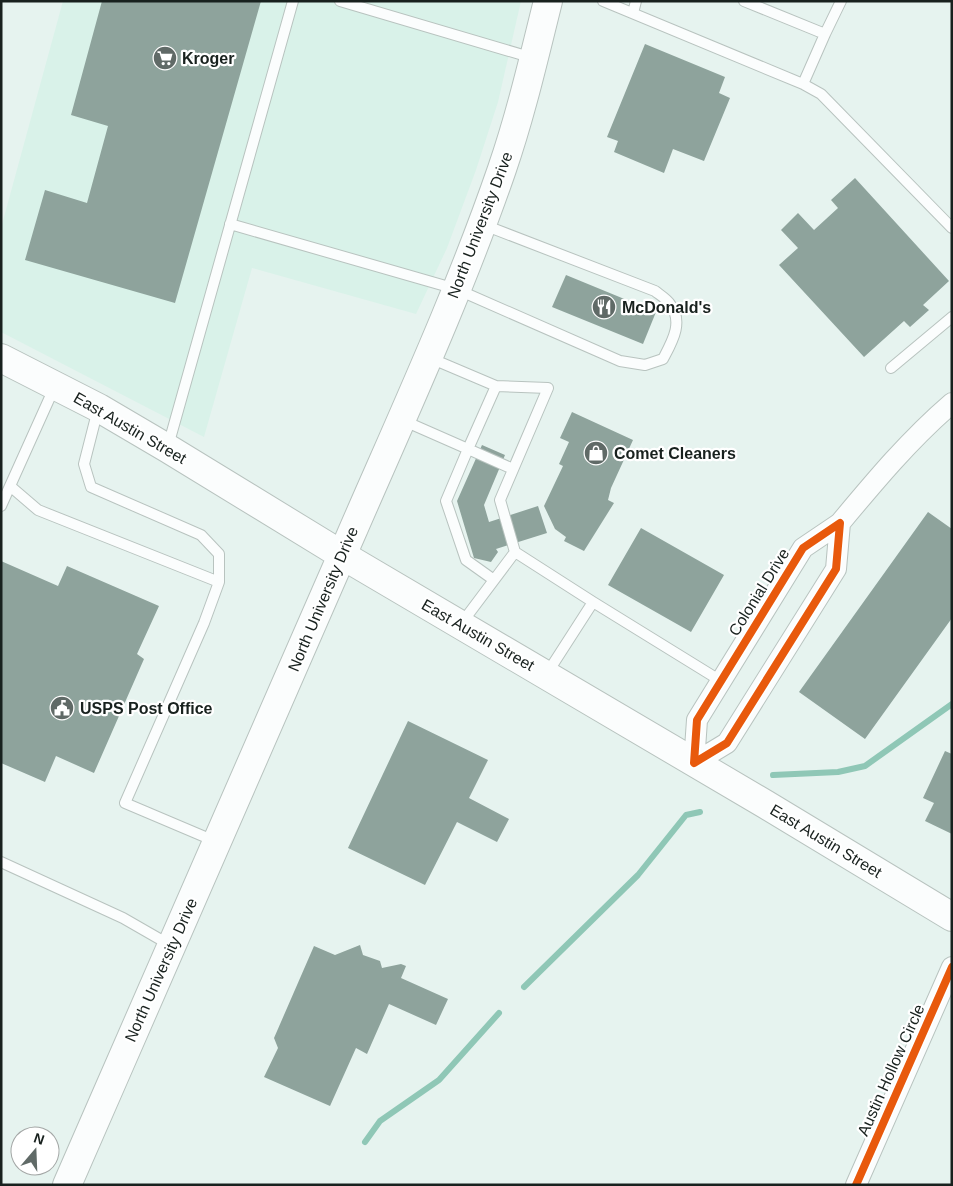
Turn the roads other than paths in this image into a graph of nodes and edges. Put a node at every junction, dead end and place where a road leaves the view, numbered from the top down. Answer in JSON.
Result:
{"nodes":[{"id":1,"x":293,"y":1,"type":"edge"},
{"id":2,"x":340,"y":1,"type":"edge"},
{"id":3,"x":548,"y":1,"type":"edge"},
{"id":4,"x":602,"y":1,"type":"edge"},
{"id":5,"x":636,"y":1,"type":"edge"},
{"id":6,"x":744,"y":1,"type":"edge"},
{"id":7,"x":841,"y":1,"type":"edge"},
{"id":8,"x":633,"y":13,"type":"junction"},
{"id":9,"x":826,"y":34,"type":"junction"},
{"id":10,"x":534,"y":58,"type":"junction"},
{"id":11,"x":803,"y":84,"type":"junction"},
{"id":12,"x":230,"y":224,"type":"junction"},
{"id":13,"x":482,"y":224,"type":"junction"},
{"id":14,"x":952,"y":228,"type":"edge"},
{"id":15,"x":456,"y":289,"type":"junction"},
{"id":16,"x":952,"y":317,"type":"edge"},
{"id":17,"x":428,"y":357,"type":"junction"},
{"id":18,"x":1,"y":358,"type":"edge"},
{"id":19,"x":891,"y":368,"type":"dead end"},
{"id":20,"x":55,"y":386,"type":"junction"},
{"id":21,"x":496,"y":386,"type":"junction"},
{"id":22,"x":952,"y":404,"type":"edge"},
{"id":23,"x":99,"y":408,"type":"junction"},
{"id":24,"x":401,"y":419,"type":"junction"},
{"id":25,"x":167,"y":448,"type":"junction"},
{"id":26,"x":468,"y":449,"type":"junction"},
{"id":27,"x":513,"y":469,"type":"junction"},
{"id":28,"x":10,"y":486,"type":"junction"},
{"id":29,"x":1,"y":506,"type":"edge"},
{"id":30,"x":840,"y":524,"type":"junction"},
{"id":31,"x":515,"y":552,"type":"junction"},
{"id":32,"x":342,"y":555,"type":"junction"},
{"id":33,"x":494,"y":580,"type":"junction"},
{"id":34,"x":219,"y":582,"type":"junction"},
{"id":35,"x":593,"y":602,"type":"junction"},
{"id":36,"x":460,"y":624,"type":"junction"},
{"id":37,"x":546,"y":675,"type":"junction"},
{"id":38,"x":721,"y":681,"type":"junction"},
{"id":39,"x":694,"y":763,"type":"junction"},
{"id":40,"x":218,"y":843,"type":"junction"},
{"id":41,"x":1,"y":862,"type":"edge"},
{"id":42,"x":952,"y":917,"type":"edge"},
{"id":43,"x":171,"y":946,"type":"junction"},
{"id":44,"x":952,"y":967,"type":"edge"},
{"id":45,"x":67,"y":1185,"type":"edge"},
{"id":46,"x":856,"y":1185,"type":"edge"}],
"edges":[{"from":1,"to":12,"type":"lane"},
{"from":2,"to":10,"type":"lane"},
{"from":3,"to":10,"type":"main road","name":"North University Drive"},
{"from":4,"to":8,"type":"lane"},
{"from":5,"to":8,"type":"lane"},
{"from":6,"to":9,"type":"lane"},
{"from":7,"to":9,"type":"lane"},
{"from":8,"to":11,"type":"lane"},
{"from":9,"to":11,"type":"lane"},
{"from":10,"to":13,"type":"main road","name":"North University Drive"},
{"from":11,"to":14,"type":"lane"},
{"from":12,"to":15,"type":"lane"},
{"from":12,"to":25,"type":"lane"},
{"from":13,"to":15,"type":"main road","name":"North University Drive"},
{"from":13,"to":15,"type":"lane"},
{"from":15,"to":17,"type":"main road","name":"North University Drive"},
{"from":16,"to":19,"type":"lane"},
{"from":17,"to":21,"type":"lane"},
{"from":17,"to":24,"type":"main road","name":"North University Drive"},
{"from":18,"to":20,"type":"main road","name":"East Austin Street"},
{"from":20,"to":23,"type":"main road","name":"East Austin Street"},
{"from":20,"to":28,"type":"lane"},
{"from":21,"to":26,"type":"lane"},
{"from":21,"to":27,"type":"lane"},
{"from":22,"to":30,"type":"street","name":"Colonial Drive"},
{"from":23,"to":25,"type":"main road","name":"East Austin Street"},
{"from":23,"to":34,"type":"lane"},
{"from":24,"to":26,"type":"lane"},
{"from":24,"to":32,"type":"main road","name":"North University Drive"},
{"from":25,"to":32,"type":"main road","name":"East Austin Street"},
{"from":26,"to":27,"type":"lane"},
{"from":26,"to":33,"type":"lane"},
{"from":27,"to":31,"type":"lane"},
{"from":28,"to":29,"type":"lane"},
{"from":28,"to":34,"type":"lane"},
{"from":30,"to":38,"type":"street","name":"Colonial Drive"},
{"from":30,"to":39,"type":"street"},
{"from":31,"to":33,"type":"lane"},
{"from":31,"to":35,"type":"lane"},
{"from":32,"to":36,"type":"main road","name":"East Austin Street"},
{"from":32,"to":40,"type":"main road","name":"North University Drive"},
{"from":33,"to":36,"type":"lane"},
{"from":34,"to":40,"type":"lane"},
{"from":35,"to":37,"type":"lane"},
{"from":35,"to":38,"type":"lane"},
{"from":36,"to":37,"type":"main road","name":"East Austin Street"},
{"from":37,"to":39,"type":"main road","name":"East Austin Street"},
{"from":38,"to":39,"type":"street","name":"Colonial Drive"},
{"from":39,"to":42,"type":"main road","name":"East Austin Street"},
{"from":40,"to":43,"type":"main road","name":"North University Drive"},
{"from":41,"to":43,"type":"lane"},
{"from":43,"to":45,"type":"main road","name":"North University Drive"},
{"from":44,"to":46,"type":"street","name":"Austin Hollow Circle"}]}
